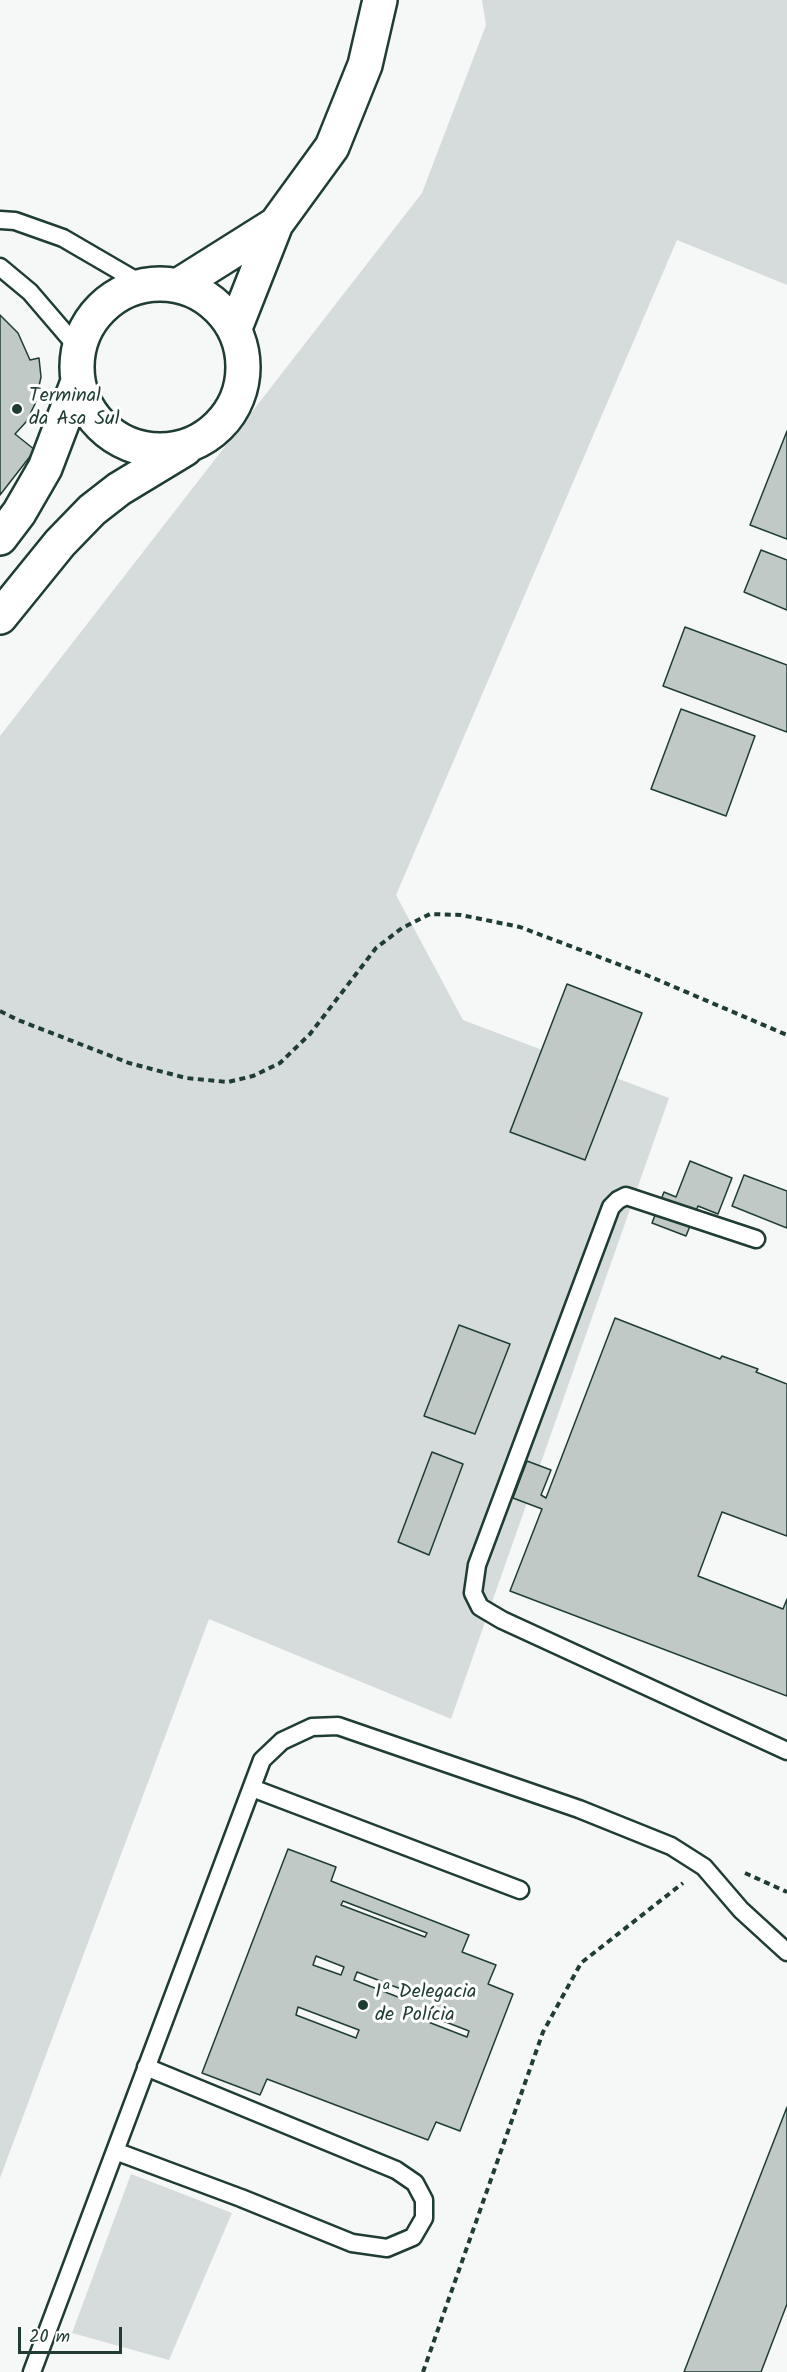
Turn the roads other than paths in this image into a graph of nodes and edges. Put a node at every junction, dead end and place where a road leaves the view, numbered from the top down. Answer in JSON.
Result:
{"nodes":[{"id":1,"x":380,"y":0,"type":"edge"},
{"id":2,"x":0,"y":220,"type":"edge"},
{"id":3,"x":276,"y":224,"type":"junction"},
{"id":4,"x":0,"y":267,"type":"edge"},
{"id":5,"x":142,"y":284,"type":"junction"},
{"id":6,"x":179,"y":285,"type":"junction"},
{"id":7,"x":235,"y":328,"type":"junction"},
{"id":8,"x":78,"y":348,"type":"junction"},
{"id":9,"x":77,"y":384,"type":"junction"},
{"id":10,"x":190,"y":445,"type":"junction"},
{"id":11,"x":0,"y":538,"type":"edge"},
{"id":12,"x":0,"y":617,"type":"edge"},
{"id":13,"x":756,"y":1239,"type":"dead end"},
{"id":14,"x":787,"y":1751,"type":"edge"},
{"id":15,"x":252,"y":1788,"type":"junction"},
{"id":16,"x":520,"y":1890,"type":"dead end"},
{"id":17,"x":787,"y":1952,"type":"edge"},
{"id":18,"x":146,"y":2067,"type":"junction"},
{"id":19,"x":115,"y":2151,"type":"junction"},
{"id":20,"x":32,"y":2372,"type":"edge"}],
"edges":[{"from":1,"to":3,"type":"street"},
{"from":2,"to":5,"type":"lane"},
{"from":3,"to":6,"type":"street"},
{"from":3,"to":7,"type":"street"},
{"from":4,"to":8,"type":"lane"},
{"from":5,"to":6,"type":"street"},
{"from":5,"to":8,"type":"street"},
{"from":6,"to":7,"type":"street"},
{"from":7,"to":10,"type":"street"},
{"from":8,"to":9,"type":"street"},
{"from":9,"to":10,"type":"street"},
{"from":9,"to":11,"type":"street"},
{"from":10,"to":12,"type":"street"},
{"from":13,"to":14,"type":"lane"},
{"from":15,"to":16,"type":"lane"},
{"from":15,"to":17,"type":"lane"},
{"from":15,"to":18,"type":"lane"},
{"from":18,"to":19,"type":"lane"},
{"from":18,"to":19,"type":"lane"},
{"from":19,"to":20,"type":"lane"}]}
